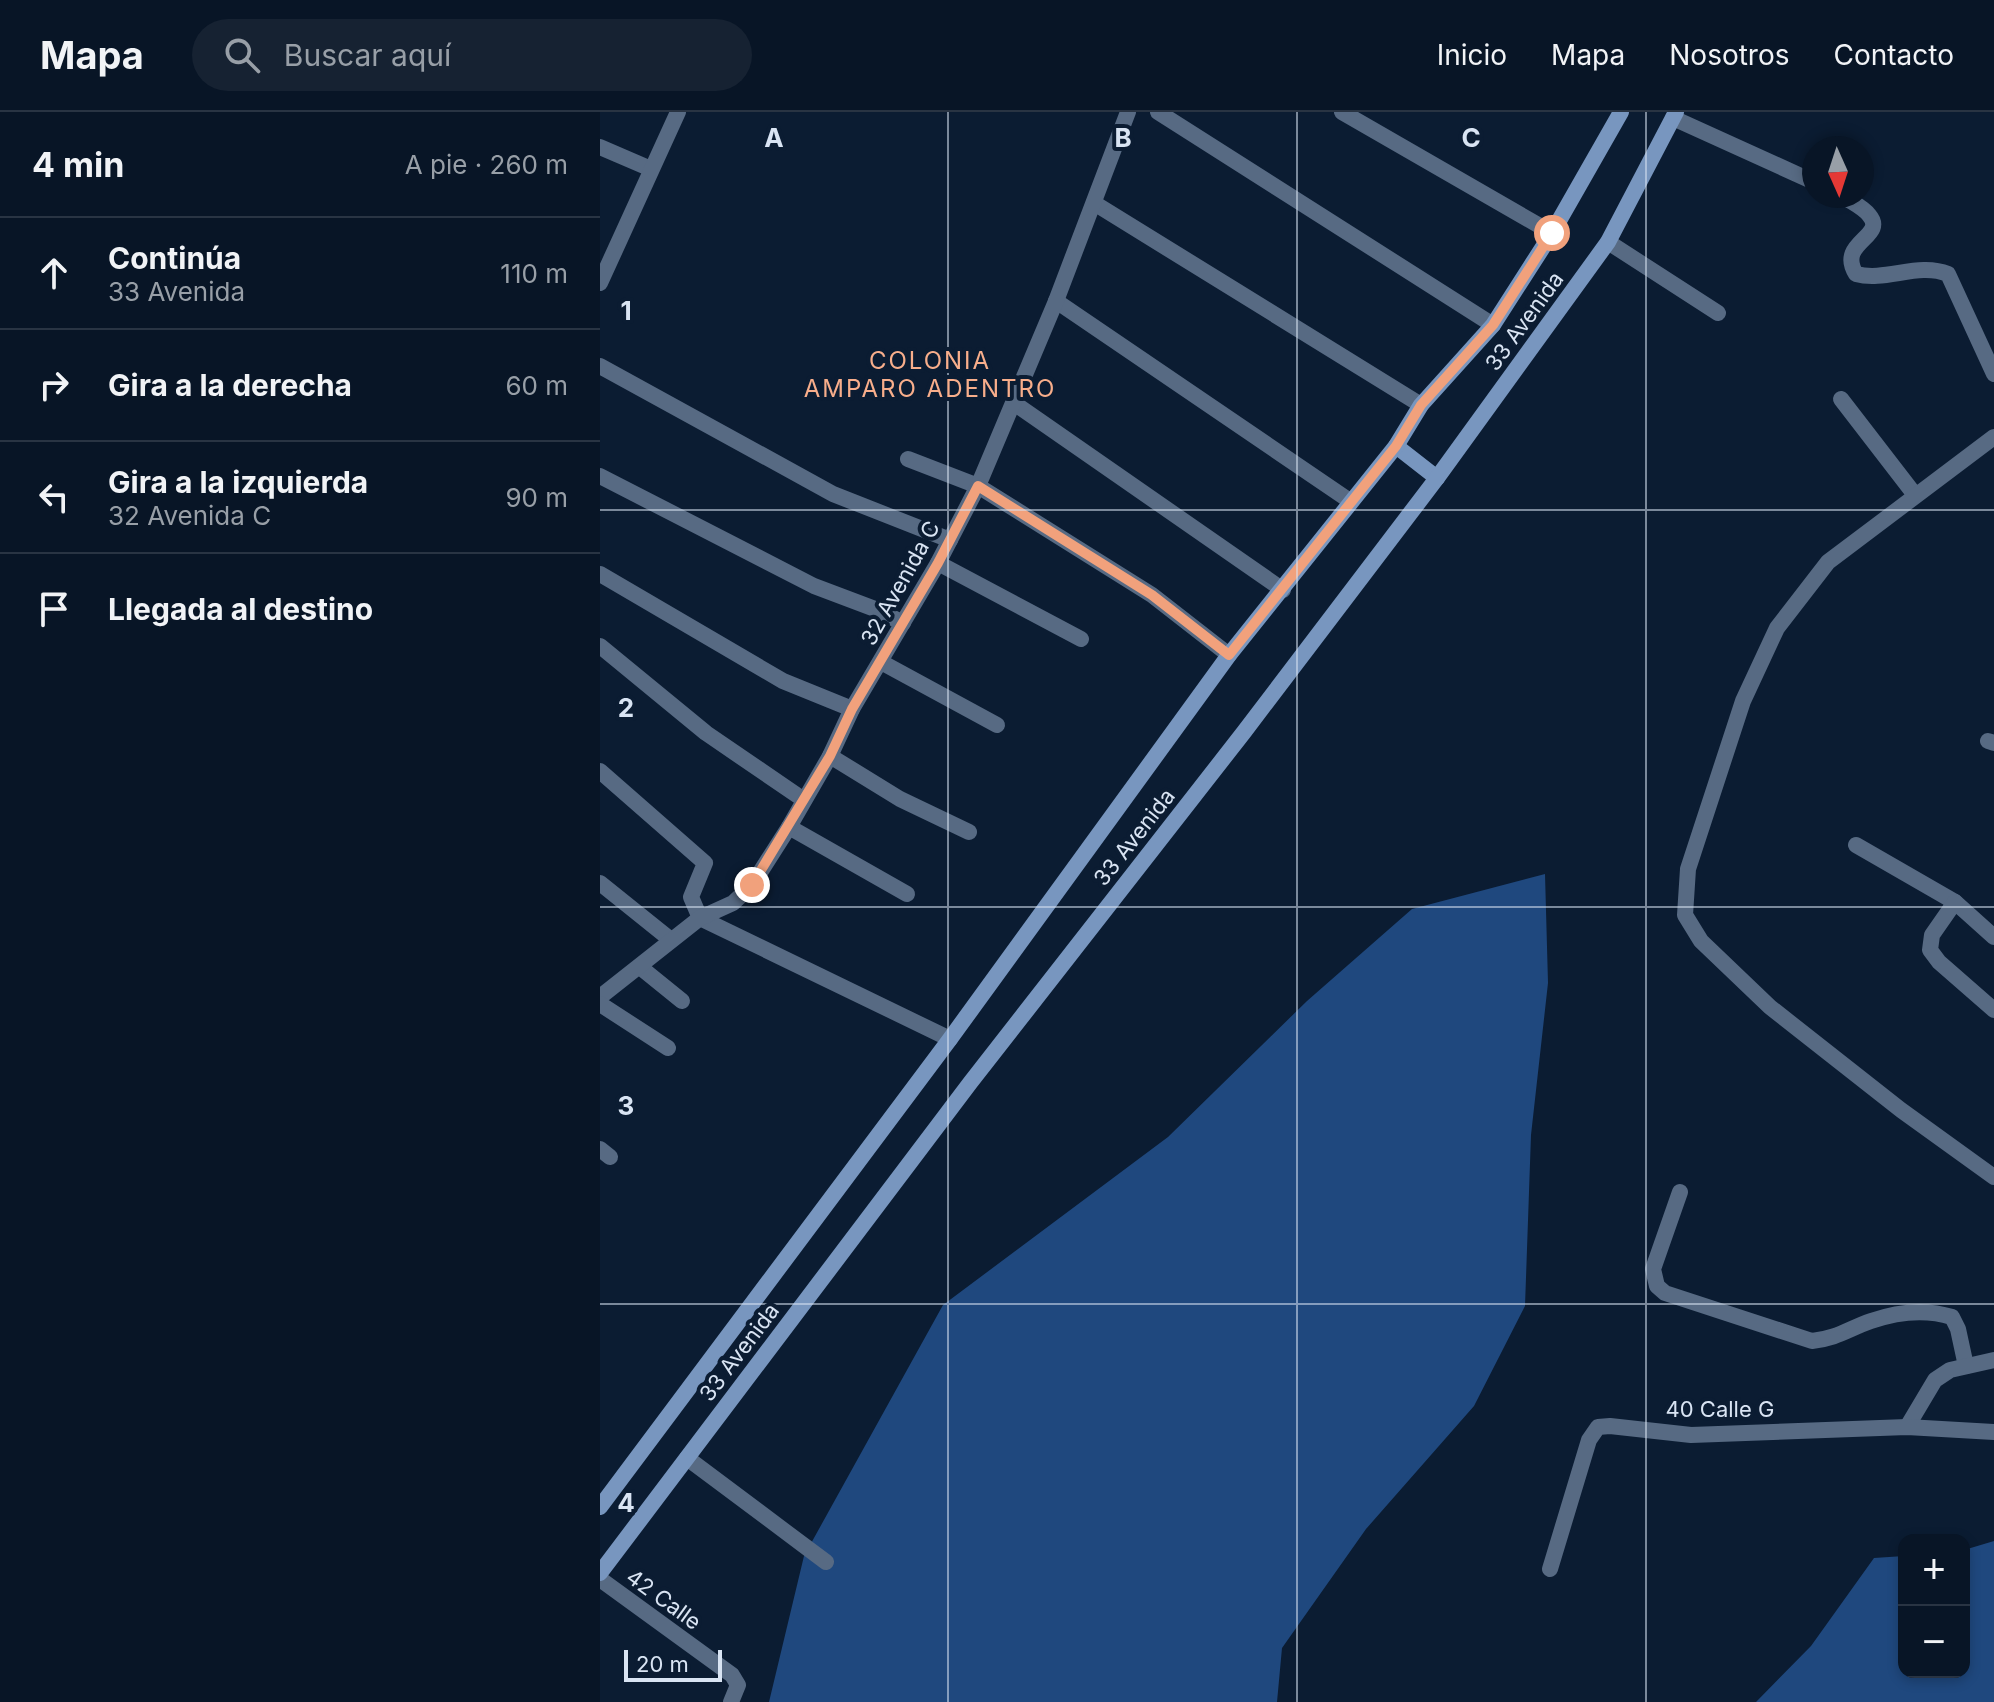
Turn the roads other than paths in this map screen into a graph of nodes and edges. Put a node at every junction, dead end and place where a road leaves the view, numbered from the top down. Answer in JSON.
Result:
{"nodes":[{"id":1,"x":678,"y":112,"type":"edge"},
{"id":2,"x":1128,"y":112,"type":"edge"},
{"id":3,"x":1158,"y":112,"type":"edge"},
{"id":4,"x":1342,"y":112,"type":"edge"},
{"id":5,"x":1621,"y":112,"type":"edge"},
{"id":6,"x":1674,"y":115,"type":"edge"},
{"id":7,"x":600,"y":147,"type":"edge"},
{"id":8,"x":651,"y":169,"type":"junction"},
{"id":9,"x":1802,"y":176,"type":"edge"},
{"id":10,"x":1094,"y":203,"type":"junction"},
{"id":11,"x":1860,"y":208,"type":"edge"},
{"id":12,"x":1552,"y":233,"type":"junction"},
{"id":13,"x":1608,"y":242,"type":"junction"},
{"id":14,"x":600,"y":283,"type":"edge"},
{"id":15,"x":1056,"y":301,"type":"junction"},
{"id":16,"x":1718,"y":313,"type":"dead end"},
{"id":17,"x":1493,"y":325,"type":"junction"},
{"id":18,"x":600,"y":366,"type":"edge"},
{"id":19,"x":1994,"y":374,"type":"edge"},
{"id":20,"x":1841,"y":399,"type":"dead end"},
{"id":21,"x":1014,"y":403,"type":"junction"},
{"id":22,"x":1421,"y":405,"type":"junction"},
{"id":23,"x":1994,"y":437,"type":"edge"},
{"id":24,"x":1396,"y":446,"type":"junction"},
{"id":25,"x":908,"y":459,"type":"dead end"},
{"id":26,"x":600,"y":476,"type":"edge"},
{"id":27,"x":1437,"y":478,"type":"junction"},
{"id":28,"x":978,"y":486,"type":"junction"},
{"id":29,"x":1915,"y":495,"type":"junction"},
{"id":30,"x":1350,"y":501,"type":"junction"},
{"id":31,"x":950,"y":540,"type":"junction"},
{"id":32,"x":938,"y":563,"type":"junction"},
{"id":33,"x":600,"y":574,"type":"edge"},
{"id":34,"x":1283,"y":590,"type":"junction"},
{"id":35,"x":903,"y":623,"type":"junction"},
{"id":36,"x":1081,"y":639,"type":"dead end"},
{"id":37,"x":600,"y":646,"type":"edge"},
{"id":38,"x":1229,"y":655,"type":"junction"},
{"id":39,"x":881,"y":662,"type":"junction"},
{"id":40,"x":852,"y":709,"type":"junction"},
{"id":41,"x":997,"y":725,"type":"dead end"},
{"id":42,"x":830,"y":756,"type":"junction"},
{"id":43,"x":600,"y":771,"type":"edge"},
{"id":44,"x":804,"y":800,"type":"junction"},
{"id":45,"x":789,"y":827,"type":"junction"},
{"id":46,"x":969,"y":832,"type":"dead end"},
{"id":47,"x":1856,"y":845,"type":"dead end"},
{"id":48,"x":600,"y":883,"type":"edge"},
{"id":49,"x":907,"y":894,"type":"dead end"},
{"id":50,"x":1955,"y":902,"type":"junction"},
{"id":51,"x":700,"y":918,"type":"junction"},
{"id":52,"x":1994,"y":937,"type":"edge"},
{"id":53,"x":671,"y":940,"type":"junction"},
{"id":54,"x":640,"y":967,"type":"junction"},
{"id":55,"x":600,"y":997,"type":"edge"},
{"id":56,"x":682,"y":1001,"type":"dead end"},
{"id":57,"x":600,"y":1004,"type":"edge"},
{"id":58,"x":1994,"y":1010,"type":"edge"},
{"id":59,"x":950,"y":1039,"type":"junction"},
{"id":60,"x":668,"y":1048,"type":"dead end"},
{"id":61,"x":1994,"y":1177,"type":"edge"},
{"id":62,"x":1680,"y":1192,"type":"dead end"},
{"id":63,"x":1994,"y":1360,"type":"edge"},
{"id":64,"x":1966,"y":1366,"type":"junction"},
{"id":65,"x":1907,"y":1427,"type":"junction"},
{"id":66,"x":1994,"y":1432,"type":"edge"},
{"id":67,"x":687,"y":1458,"type":"junction"},
{"id":68,"x":600,"y":1507,"type":"edge"},
{"id":69,"x":826,"y":1562,"type":"dead end"},
{"id":70,"x":1550,"y":1569,"type":"dead end"},
{"id":71,"x":600,"y":1573,"type":"edge"},
{"id":72,"x":600,"y":1579,"type":"edge"},
{"id":73,"x":731,"y":1702,"type":"edge"}],
"edges":[{"from":1,"to":8,"type":"street"},
{"from":2,"to":10,"type":"street","name":"32 Avenida C"},
{"from":3,"to":17,"type":"street"},
{"from":4,"to":12,"type":"street"},
{"from":5,"to":12,"type":"street","name":"33 Avenida"},
{"from":6,"to":9,"type":"street"},
{"from":6,"to":13,"type":"street","name":"33 Avenida"},
{"from":7,"to":8,"type":"street"},
{"from":8,"to":14,"type":"street"},
{"from":10,"to":15,"type":"street","name":"32 Avenida C"},
{"from":10,"to":22,"type":"street"},
{"from":11,"to":19,"type":"street"},
{"from":12,"to":17,"type":"street","name":"33 Avenida"},
{"from":13,"to":16,"type":"street"},
{"from":13,"to":27,"type":"street","name":"33 Avenida"},
{"from":15,"to":21,"type":"street","name":"32 Avenida C"},
{"from":15,"to":30,"type":"street"},
{"from":17,"to":22,"type":"street","name":"33 Avenida"},
{"from":18,"to":31,"type":"street"},
{"from":20,"to":29,"type":"street"},
{"from":21,"to":28,"type":"street","name":"32 Avenida C"},
{"from":21,"to":34,"type":"street"},
{"from":22,"to":24,"type":"street","name":"33 Avenida"},
{"from":23,"to":29,"type":"street"},
{"from":24,"to":27,"type":"street"},
{"from":24,"to":30,"type":"street","name":"33 Avenida"},
{"from":25,"to":28,"type":"street"},
{"from":26,"to":35,"type":"street"},
{"from":27,"to":67,"type":"street","name":"33 Avenida"},
{"from":28,"to":31,"type":"street","name":"32 Avenida C"},
{"from":28,"to":38,"type":"street"},
{"from":29,"to":61,"type":"street"},
{"from":30,"to":34,"type":"street","name":"33 Avenida"},
{"from":31,"to":32,"type":"street","name":"32 Avenida C"},
{"from":32,"to":35,"type":"street","name":"32 Avenida C"},
{"from":32,"to":36,"type":"street"},
{"from":33,"to":40,"type":"street"},
{"from":34,"to":38,"type":"street","name":"33 Avenida"},
{"from":35,"to":39,"type":"street","name":"32 Avenida C"},
{"from":37,"to":44,"type":"street"},
{"from":38,"to":59,"type":"street","name":"33 Avenida"},
{"from":39,"to":40,"type":"street","name":"32 Avenida C"},
{"from":39,"to":41,"type":"street"},
{"from":40,"to":42,"type":"street","name":"32 Avenida C"},
{"from":42,"to":44,"type":"street","name":"32 Avenida C"},
{"from":42,"to":46,"type":"street"},
{"from":43,"to":51,"type":"street"},
{"from":44,"to":45,"type":"street","name":"32 Avenida C"},
{"from":45,"to":49,"type":"street"},
{"from":45,"to":51,"type":"street","name":"32 Avenida C"},
{"from":47,"to":50,"type":"street"},
{"from":48,"to":53,"type":"street"},
{"from":50,"to":52,"type":"street"},
{"from":50,"to":58,"type":"street"},
{"from":51,"to":53,"type":"street","name":"32 Avenida C"},
{"from":51,"to":59,"type":"street"},
{"from":53,"to":54,"type":"street","name":"32 Avenida C"},
{"from":54,"to":55,"type":"street","name":"32 Avenida C"},
{"from":54,"to":56,"type":"street"},
{"from":57,"to":60,"type":"street"},
{"from":59,"to":68,"type":"street","name":"33 Avenida"},
{"from":62,"to":64,"type":"street"},
{"from":63,"to":64,"type":"street"},
{"from":64,"to":65,"type":"street"},
{"from":65,"to":66,"type":"street","name":"40 Calle G"},
{"from":65,"to":70,"type":"street","name":"40 Calle G"},
{"from":67,"to":69,"type":"street"},
{"from":67,"to":71,"type":"street","name":"33 Avenida"},
{"from":72,"to":73,"type":"street","name":"42 Calle"}]}
